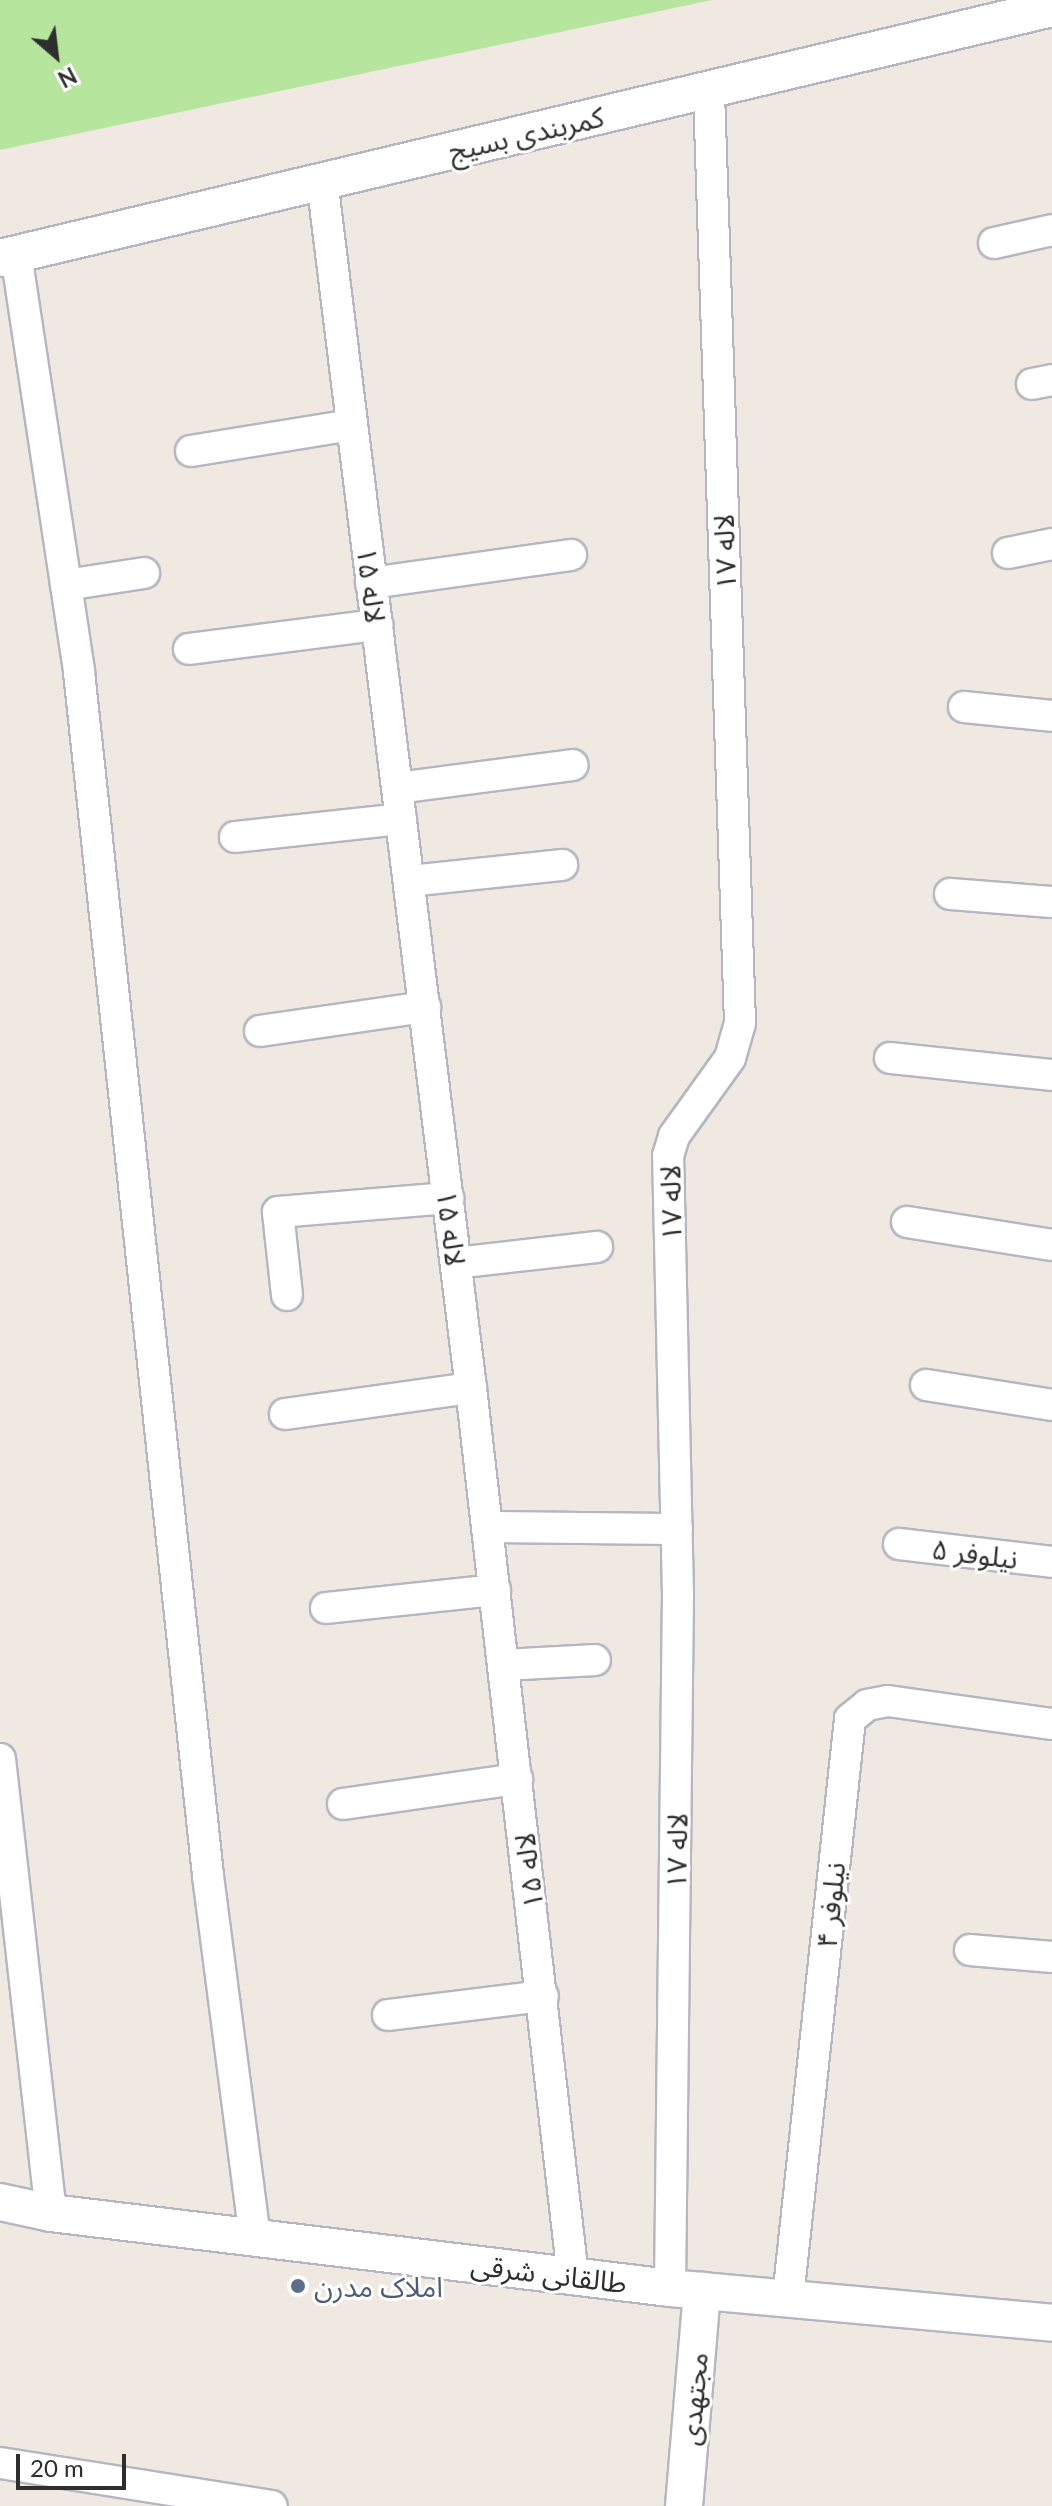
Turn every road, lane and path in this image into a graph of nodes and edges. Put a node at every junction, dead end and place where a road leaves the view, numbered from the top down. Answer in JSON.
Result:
{"nodes":[{"id":1,"x":1052,"y":8,"type":"edge"},
{"id":2,"x":709,"y":91,"type":"junction"},
{"id":3,"x":322,"y":180,"type":"junction"},
{"id":4,"x":1052,"y":230,"type":"edge"},
{"id":5,"x":994,"y":243,"type":"dead end"},
{"id":6,"x":8,"y":256,"type":"edge"},
{"id":7,"x":352,"y":425,"type":"junction"},
{"id":8,"x":191,"y":451,"type":"dead end"},
{"id":9,"x":1052,"y":544,"type":"edge"},
{"id":10,"x":1008,"y":553,"type":"dead end"},
{"id":11,"x":571,"y":555,"type":"dead end"},
{"id":12,"x":144,"y":573,"type":"dead end"},
{"id":13,"x":371,"y":583,"type":"junction"},
{"id":14,"x":66,"y":585,"type":"junction"},
{"id":15,"x":377,"y":625,"type":"junction"},
{"id":16,"x":189,"y":649,"type":"dead end"},
{"id":17,"x":964,"y":707,"type":"dead end"},
{"id":18,"x":1052,"y":716,"type":"edge"},
{"id":19,"x":572,"y":765,"type":"dead end"},
{"id":20,"x":398,"y":788,"type":"junction"},
{"id":21,"x":401,"y":819,"type":"junction"},
{"id":22,"x":235,"y":837,"type":"dead end"},
{"id":23,"x":562,"y":865,"type":"dead end"},
{"id":24,"x":409,"y":881,"type":"junction"},
{"id":25,"x":950,"y":894,"type":"dead end"},
{"id":26,"x":1052,"y":902,"type":"edge"},
{"id":27,"x":425,"y":1007,"type":"junction"},
{"id":28,"x":260,"y":1031,"type":"dead end"},
{"id":29,"x":890,"y":1058,"type":"dead end"},
{"id":30,"x":1052,"y":1075,"type":"edge"},
{"id":31,"x":448,"y":1198,"type":"junction"},
{"id":32,"x":907,"y":1222,"type":"dead end"},
{"id":33,"x":1052,"y":1245,"type":"edge"},
{"id":34,"x":597,"y":1247,"type":"dead end"},
{"id":35,"x":456,"y":1263,"type":"junction"},
{"id":36,"x":287,"y":1295,"type":"dead end"},
{"id":37,"x":926,"y":1385,"type":"dead end"},
{"id":38,"x":471,"y":1388,"type":"junction"},
{"id":39,"x":1052,"y":1405,"type":"edge"},
{"id":40,"x":285,"y":1414,"type":"dead end"},
{"id":41,"x":487,"y":1527,"type":"junction"},
{"id":42,"x":677,"y":1529,"type":"junction"},
{"id":43,"x":899,"y":1544,"type":"dead end"},
{"id":44,"x":1052,"y":1562,"type":"edge"},
{"id":45,"x":495,"y":1590,"type":"junction"},
{"id":46,"x":326,"y":1608,"type":"dead end"},
{"id":47,"x":595,"y":1660,"type":"dead end"},
{"id":48,"x":504,"y":1665,"type":"junction"},
{"id":49,"x":1052,"y":1724,"type":"edge"},
{"id":50,"x":0,"y":1759,"type":"edge"},
{"id":51,"x":517,"y":1779,"type":"junction"},
{"id":52,"x":343,"y":1804,"type":"dead end"},
{"id":53,"x":970,"y":1950,"type":"dead end"},
{"id":54,"x":1052,"y":1957,"type":"edge"},
{"id":55,"x":543,"y":1996,"type":"junction"},
{"id":56,"x":388,"y":2015,"type":"dead end"},
{"id":57,"x":0,"y":2202,"type":"edge"},
{"id":58,"x":51,"y":2213,"type":"junction"},
{"id":59,"x":255,"y":2237,"type":"junction"},
{"id":60,"x":573,"y":2276,"type":"junction"},
{"id":61,"x":686,"y":2289,"type":"junction"},
{"id":62,"x":788,"y":2298,"type":"junction"},
{"id":63,"x":1052,"y":2323,"type":"edge"},
{"id":64,"x":0,"y":2463,"type":"edge"},
{"id":65,"x":272,"y":2506,"type":"edge"},
{"id":66,"x":684,"y":2506,"type":"edge"}],
"edges":[{"from":1,"to":2,"type":"street","name":"کمربندی بسیج"},
{"from":2,"to":3,"type":"street","name":"کمربندی بسیج"},
{"from":2,"to":42,"type":"street","name":"لاله ۱۷"},
{"from":3,"to":6,"type":"street","name":"کمربندی بسیج"},
{"from":3,"to":7,"type":"street","name":"لاله ۱۵"},
{"from":4,"to":5,"type":"street"},
{"from":6,"to":14,"type":"street"},
{"from":7,"to":8,"type":"street"},
{"from":7,"to":13,"type":"street","name":"لاله ۱۵"},
{"from":9,"to":10,"type":"street"},
{"from":11,"to":13,"type":"street"},
{"from":12,"to":14,"type":"street"},
{"from":13,"to":15,"type":"street","name":"لاله ۱۵"},
{"from":14,"to":59,"type":"street"},
{"from":15,"to":16,"type":"street"},
{"from":15,"to":20,"type":"street","name":"لاله ۱۵"},
{"from":17,"to":18,"type":"street"},
{"from":19,"to":20,"type":"street"},
{"from":20,"to":21,"type":"street","name":"لاله ۱۵"},
{"from":21,"to":22,"type":"street"},
{"from":21,"to":24,"type":"street","name":"لاله ۱۵"},
{"from":23,"to":24,"type":"street"},
{"from":24,"to":27,"type":"street","name":"لاله ۱۵"},
{"from":25,"to":26,"type":"street"},
{"from":27,"to":28,"type":"street"},
{"from":27,"to":31,"type":"street","name":"لاله ۱۵"},
{"from":29,"to":30,"type":"street"},
{"from":31,"to":35,"type":"street","name":"لاله ۱۵"},
{"from":31,"to":36,"type":"street"},
{"from":32,"to":33,"type":"street"},
{"from":34,"to":35,"type":"street"},
{"from":35,"to":38,"type":"street","name":"لاله ۱۵"},
{"from":37,"to":39,"type":"street"},
{"from":38,"to":40,"type":"street"},
{"from":38,"to":41,"type":"street","name":"لاله ۱۵"},
{"from":41,"to":42,"type":"street"},
{"from":41,"to":45,"type":"street","name":"لاله ۱۵"},
{"from":42,"to":61,"type":"street","name":"لاله ۱۷"},
{"from":43,"to":44,"type":"street","name":"نیلوفر ۵"},
{"from":45,"to":46,"type":"street"},
{"from":45,"to":48,"type":"street","name":"لاله ۱۵"},
{"from":47,"to":48,"type":"street"},
{"from":48,"to":51,"type":"street","name":"لاله ۱۵"},
{"from":49,"to":62,"type":"street","name":"نیلوفر ۴"},
{"from":50,"to":58,"type":"street"},
{"from":51,"to":52,"type":"street"},
{"from":51,"to":55,"type":"street","name":"لاله ۱۵"},
{"from":53,"to":54,"type":"street"},
{"from":55,"to":56,"type":"street"},
{"from":55,"to":60,"type":"street","name":"لاله ۱۵"},
{"from":57,"to":58,"type":"street","name":"طالقانی شرقی"},
{"from":58,"to":59,"type":"street","name":"طالقانی شرقی"},
{"from":59,"to":60,"type":"street","name":"طالقانی شرقی"},
{"from":60,"to":61,"type":"street","name":"طالقانی شرقی"},
{"from":61,"to":62,"type":"street","name":"طالقانی شرقی"},
{"from":61,"to":66,"type":"street","name":"مجتهدی"},
{"from":62,"to":63,"type":"street","name":"طالقانی شرقی"},
{"from":64,"to":65,"type":"street"}]}
